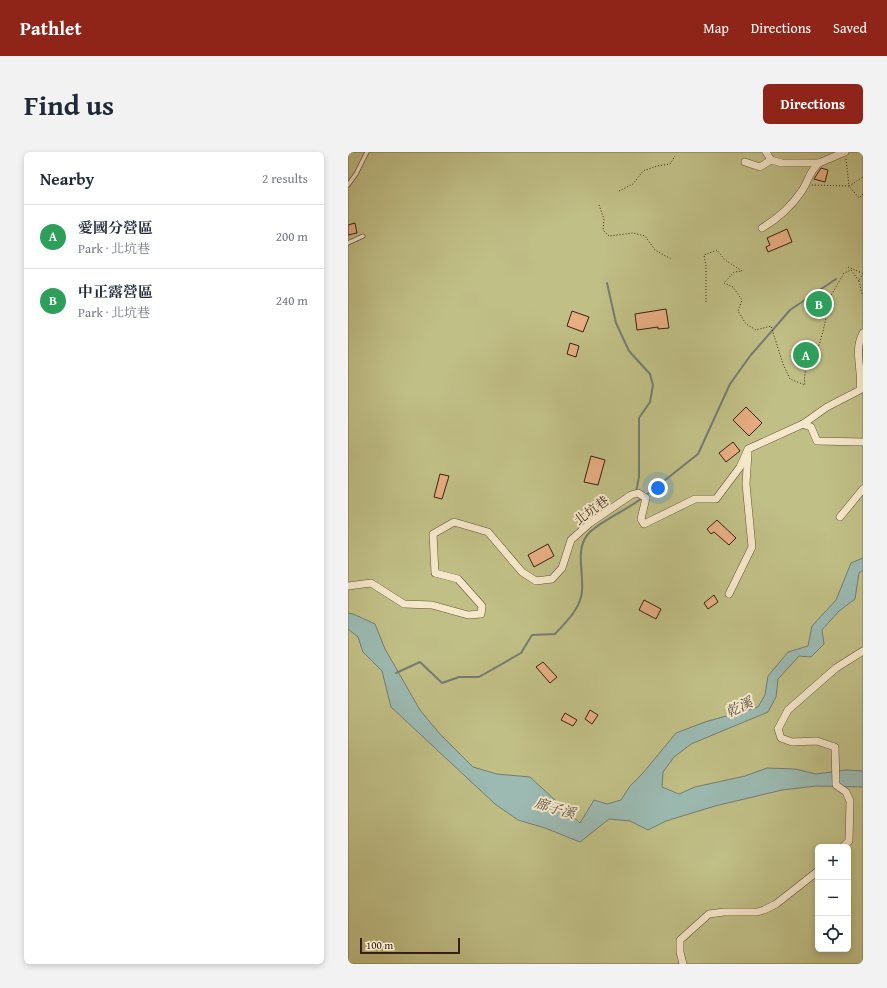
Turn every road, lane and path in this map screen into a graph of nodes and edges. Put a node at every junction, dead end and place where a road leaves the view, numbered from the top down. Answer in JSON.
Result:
{"nodes":[{"id":1,"x":367,"y":152,"type":"edge"},
{"id":2,"x":766,"y":152,"type":"edge"},
{"id":3,"x":846,"y":154,"type":"edge"},
{"id":4,"x":675,"y":156,"type":"dead end"},
{"id":5,"x":771,"y":160,"type":"junction"},
{"id":6,"x":745,"y":162,"type":"dead end"},
{"id":7,"x":819,"y":163,"type":"junction"},
{"id":8,"x":863,"y":177,"type":"edge"},
{"id":9,"x":348,"y":185,"type":"edge"},
{"id":10,"x":805,"y":185,"type":"junction"},
{"id":11,"x":849,"y":186,"type":"junction"},
{"id":12,"x":619,"y":191,"type":"dead end"},
{"id":13,"x":863,"y":194,"type":"edge"},
{"id":14,"x":599,"y":205,"type":"dead end"},
{"id":15,"x":762,"y":228,"type":"dead end"},
{"id":16,"x":363,"y":236,"type":"dead end"},
{"id":17,"x":348,"y":243,"type":"edge"},
{"id":18,"x":671,"y":259,"type":"dead end"},
{"id":19,"x":848,"y":267,"type":"dead end"},
{"id":20,"x":863,"y":273,"type":"edge"},
{"id":21,"x":859,"y":281,"type":"junction"},
{"id":22,"x":862,"y":294,"type":"dead end"},
{"id":23,"x":829,"y":298,"type":"junction"},
{"id":24,"x":813,"y":301,"type":"dead end"},
{"id":25,"x":706,"y":302,"type":"dead end"},
{"id":26,"x":863,"y":333,"type":"edge"},
{"id":27,"x":861,"y":366,"type":"edge"},
{"id":28,"x":803,"y":424,"type":"junction"},
{"id":29,"x":863,"y":442,"type":"edge"},
{"id":30,"x":748,"y":449,"type":"junction"},
{"id":31,"x":863,"y":489,"type":"edge"},
{"id":32,"x":840,"y":517,"type":"dead end"},
{"id":33,"x":348,"y":586,"type":"edge"},
{"id":34,"x":729,"y":594,"type":"dead end"},
{"id":35,"x":863,"y":651,"type":"edge"},
{"id":36,"x":846,"y":844,"type":"edge"},
{"id":37,"x":815,"y":873,"type":"edge"},
{"id":38,"x":683,"y":964,"type":"edge"}],
"edges":[{"from":1,"to":9,"type":"lane"},
{"from":2,"to":5,"type":"street"},
{"from":3,"to":7,"type":"street"},
{"from":3,"to":11,"type":"path"},
{"from":4,"to":12,"type":"path"},
{"from":5,"to":6,"type":"street"},
{"from":5,"to":7,"type":"street"},
{"from":7,"to":10,"type":"street"},
{"from":8,"to":11,"type":"path"},
{"from":10,"to":11,"type":"path"},
{"from":10,"to":15,"type":"street"},
{"from":11,"to":13,"type":"path"},
{"from":14,"to":18,"type":"path"},
{"from":16,"to":17,"type":"lane"},
{"from":19,"to":20,"type":"path"},
{"from":20,"to":21,"type":"path"},
{"from":21,"to":22,"type":"path"},
{"from":21,"to":23,"type":"path"},
{"from":23,"to":24,"type":"path"},
{"from":23,"to":25,"type":"path"},
{"from":26,"to":27,"type":"street"},
{"from":27,"to":28,"type":"street"},
{"from":28,"to":29,"type":"street"},
{"from":28,"to":30,"type":"street"},
{"from":30,"to":33,"type":"street","name":"北坑巷"},
{"from":30,"to":34,"type":"street"},
{"from":31,"to":32,"type":"street"},
{"from":35,"to":36,"type":"street"},
{"from":37,"to":38,"type":"street"}]}
